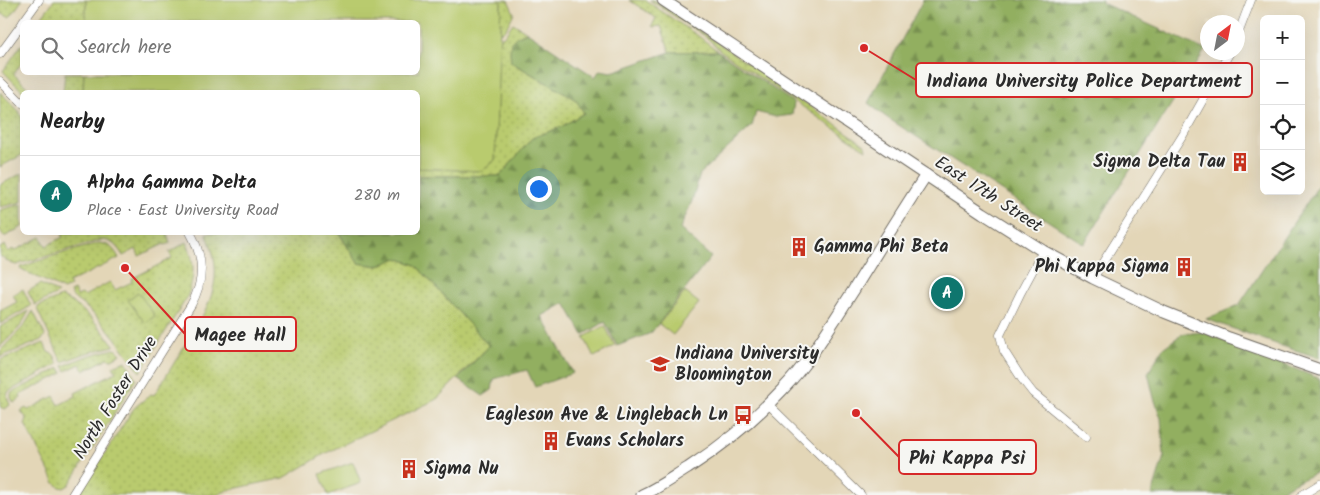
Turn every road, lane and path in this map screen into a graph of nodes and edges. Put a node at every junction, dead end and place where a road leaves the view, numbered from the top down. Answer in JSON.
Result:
{"nodes":[{"id":1,"x":39,"y":0,"type":"edge"},
{"id":2,"x":663,"y":0,"type":"edge"},
{"id":3,"x":1251,"y":0,"type":"edge"},
{"id":4,"x":1245,"y":16,"type":"edge"},
{"id":5,"x":25,"y":20,"type":"edge"},
{"id":6,"x":20,"y":27,"type":"edge"},
{"id":7,"x":0,"y":54,"type":"edge"},
{"id":8,"x":1226,"y":60,"type":"edge"},
{"id":9,"x":0,"y":81,"type":"edge"},
{"id":10,"x":20,"y":101,"type":"edge"},
{"id":11,"x":926,"y":175,"type":"junction"},
{"id":12,"x":192,"y":235,"type":"edge"},
{"id":13,"x":1042,"y":251,"type":"junction"},
{"id":14,"x":1093,"y":278,"type":"junction"},
{"id":15,"x":1320,"y":370,"type":"edge"},
{"id":16,"x":768,"y":404,"type":"junction"},
{"id":17,"x":1086,"y":437,"type":"dead end"},
{"id":18,"x":1320,"y":484,"type":"edge"},
{"id":19,"x":72,"y":495,"type":"edge"},
{"id":20,"x":642,"y":495,"type":"edge"},
{"id":21,"x":860,"y":495,"type":"edge"},
{"id":22,"x":1302,"y":495,"type":"edge"}],
"edges":[{"from":1,"to":5,"type":"street"},
{"from":2,"to":11,"type":"main road","name":"East 17th Street"},
{"from":3,"to":4,"type":"street"},
{"from":6,"to":7,"type":"street"},
{"from":8,"to":14,"type":"street"},
{"from":9,"to":10,"type":"street"},
{"from":11,"to":13,"type":"main road","name":"East 17th Street"},
{"from":11,"to":16,"type":"main road"},
{"from":12,"to":19,"type":"street","name":"North Foster Drive"},
{"from":13,"to":14,"type":"main road","name":"East 17th Street"},
{"from":13,"to":17,"type":"street"},
{"from":14,"to":15,"type":"main road","name":"East 17th Street"},
{"from":16,"to":20,"type":"main road"},
{"from":16,"to":21,"type":"street"},
{"from":18,"to":22,"type":"street"}]}
